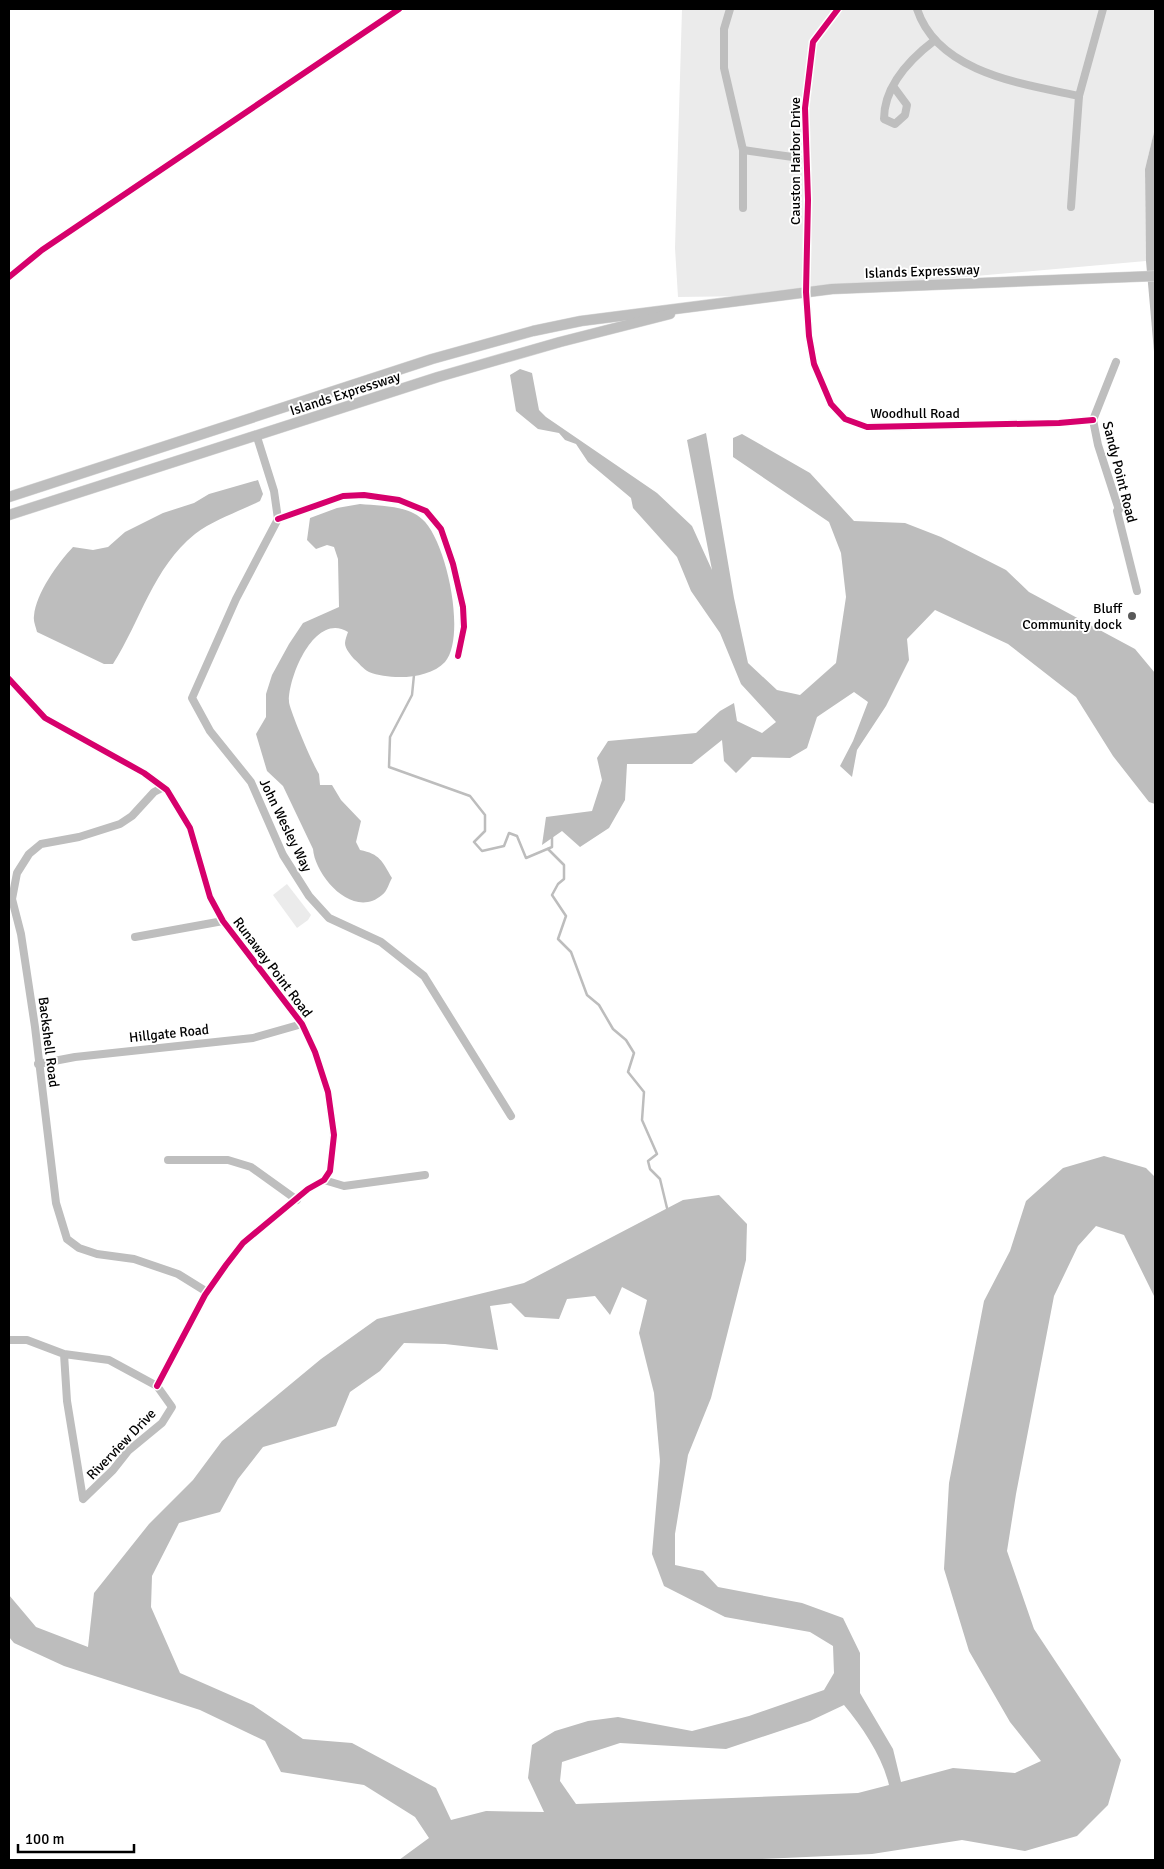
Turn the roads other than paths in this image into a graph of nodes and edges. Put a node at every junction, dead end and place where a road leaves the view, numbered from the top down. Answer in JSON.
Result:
{"nodes":[{"id":1,"x":399,"y":9,"type":"edge"},
{"id":2,"x":730,"y":9,"type":"edge"},
{"id":3,"x":838,"y":9,"type":"edge"},
{"id":4,"x":917,"y":9,"type":"edge"},
{"id":5,"x":1103,"y":9,"type":"edge"},
{"id":6,"x":935,"y":40,"type":"junction"},
{"id":7,"x":893,"y":86,"type":"junction"},
{"id":8,"x":1079,"y":96,"type":"junction"},
{"id":9,"x":743,"y":150,"type":"junction"},
{"id":10,"x":807,"y":159,"type":"junction"},
{"id":11,"x":1071,"y":206,"type":"dead end"},
{"id":12,"x":743,"y":208,"type":"dead end"},
{"id":13,"x":9,"y":276,"type":"edge"},
{"id":14,"x":1155,"y":276,"type":"edge"},
{"id":15,"x":806,"y":292,"type":"junction"},
{"id":16,"x":692,"y":307,"type":"junction"},
{"id":17,"x":1116,"y":362,"type":"dead end"},
{"id":18,"x":1093,"y":420,"type":"junction"},
{"id":19,"x":256,"y":437,"type":"junction"},
{"id":20,"x":9,"y":497,"type":"edge"},
{"id":21,"x":9,"y":515,"type":"edge"},
{"id":22,"x":278,"y":519,"type":"junction"},
{"id":23,"x":1137,"y":591,"type":"dead end"},
{"id":24,"x":458,"y":656,"type":"dead end"},
{"id":25,"x":9,"y":679,"type":"edge"},
{"id":26,"x":162,"y":788,"type":"junction"},
{"id":27,"x":223,"y":922,"type":"junction"},
{"id":28,"x":135,"y":937,"type":"dead end"},
{"id":29,"x":302,"y":1024,"type":"junction"},
{"id":30,"x":38,"y":1064,"type":"junction"},
{"id":31,"x":511,"y":1116,"type":"dead end"},
{"id":32,"x":168,"y":1160,"type":"dead end"},
{"id":33,"x":425,"y":1174,"type":"dead end"},
{"id":34,"x":324,"y":1180,"type":"junction"},
{"id":35,"x":297,"y":1200,"type":"junction"},
{"id":36,"x":206,"y":1292,"type":"junction"},
{"id":37,"x":9,"y":1340,"type":"edge"},
{"id":38,"x":64,"y":1354,"type":"junction"},
{"id":39,"x":157,"y":1386,"type":"junction"}],
"edges":[{"from":1,"to":13,"type":"street"},
{"from":2,"to":9,"type":"street"},
{"from":3,"to":10,"type":"street","name":"Causton Harbor Drive"},
{"from":4,"to":6,"type":"street"},
{"from":5,"to":8,"type":"street"},
{"from":6,"to":7,"type":"street"},
{"from":6,"to":8,"type":"street"},
{"from":7,"to":7,"type":"street"},
{"from":8,"to":11,"type":"street"},
{"from":9,"to":10,"type":"street"},
{"from":9,"to":12,"type":"street"},
{"from":10,"to":15,"type":"street","name":"Causton Harbor Drive"},
{"from":14,"to":15,"type":"main road","name":"Islands Expressway"},
{"from":15,"to":16,"type":"main road","name":"Islands Expressway"},
{"from":15,"to":18,"type":"street","name":"Woodhull Road"},
{"from":16,"to":19,"type":"main road","name":"Islands Expressway"},
{"from":16,"to":20,"type":"main road","name":"Islands Expressway"},
{"from":17,"to":18,"type":"street","name":"Sandy Point Road"},
{"from":18,"to":23,"type":"street","name":"Sandy Point Road"},
{"from":19,"to":21,"type":"main road","name":"Islands Expressway"},
{"from":19,"to":22,"type":"street"},
{"from":22,"to":24,"type":"street"},
{"from":22,"to":31,"type":"street","name":"John Wesley Way"},
{"from":25,"to":26,"type":"street","name":"Runaway Point Road"},
{"from":26,"to":27,"type":"street","name":"Runaway Point Road"},
{"from":26,"to":30,"type":"street","name":"Backshell Road"},
{"from":27,"to":28,"type":"street"},
{"from":27,"to":29,"type":"street","name":"Runaway Point Road"},
{"from":29,"to":30,"type":"street","name":"Hillgate Road"},
{"from":29,"to":34,"type":"street","name":"Runaway Point Road"},
{"from":30,"to":36,"type":"street","name":"Backshell Road"},
{"from":32,"to":35,"type":"street"},
{"from":33,"to":34,"type":"street"},
{"from":34,"to":35,"type":"street"},
{"from":35,"to":36,"type":"street"},
{"from":36,"to":39,"type":"street"},
{"from":37,"to":38,"type":"street","name":"Riverview Drive"},
{"from":38,"to":39,"type":"street","name":"Riverview Drive"},
{"from":38,"to":39,"type":"street","name":"Riverview Drive"}]}
